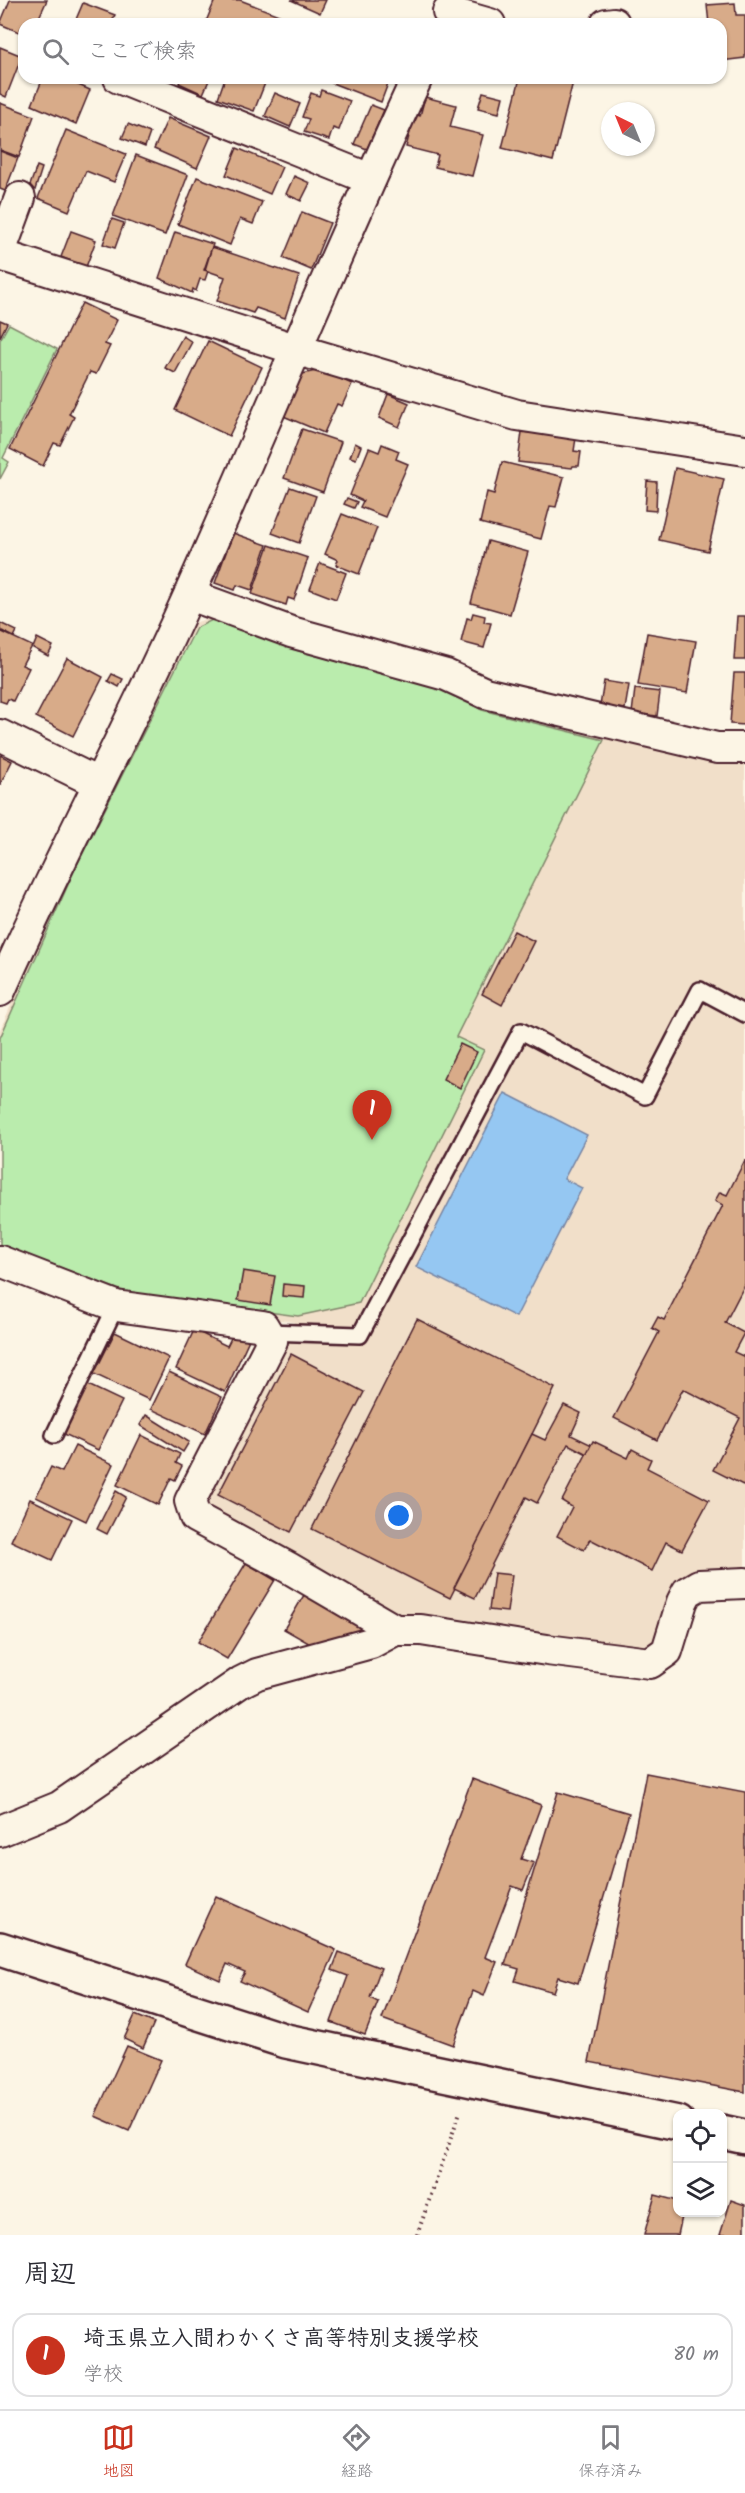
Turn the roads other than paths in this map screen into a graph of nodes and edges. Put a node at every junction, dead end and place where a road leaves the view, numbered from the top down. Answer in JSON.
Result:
{"nodes":[{"id":1,"x":448,"y":12,"type":"edge"},
{"id":2,"x":469,"y":18,"type":"edge"},
{"id":3,"x":134,"y":84,"type":"edge"},
{"id":4,"x":414,"y":84,"type":"edge"},
{"id":5,"x":370,"y":179,"type":"junction"},
{"id":6,"x":20,"y":198,"type":"dead end"},
{"id":7,"x":0,"y":253,"type":"edge"},
{"id":8,"x":295,"y":349,"type":"junction"},
{"id":9,"x":745,"y":450,"type":"edge"},
{"id":10,"x":189,"y":595,"type":"junction"},
{"id":11,"x":0,"y":735,"type":"edge"},
{"id":12,"x":745,"y":748,"type":"edge"},
{"id":13,"x":98,"y":783,"type":"junction"},
{"id":14,"x":0,"y":992,"type":"edge"},
{"id":15,"x":745,"y":1014,"type":"edge"},
{"id":16,"x":0,"y":1261,"type":"edge"},
{"id":17,"x":116,"y":1306,"type":"junction"},
{"id":18,"x":266,"y":1332,"type":"junction"},
{"id":19,"x":54,"y":1435,"type":"dead end"},
{"id":20,"x":745,"y":1583,"type":"edge"},
{"id":21,"x":395,"y":1630,"type":"junction"},
{"id":22,"x":0,"y":1831,"type":"edge"},
{"id":23,"x":0,"y":1949,"type":"edge"},
{"id":24,"x":673,"y":2122,"type":"edge"},
{"id":25,"x":727,"y":2133,"type":"edge"},
{"id":26,"x":745,"y":2137,"type":"edge"}],
"edges":[{"from":1,"to":2,"type":"street"},
{"from":3,"to":5,"type":"street"},
{"from":4,"to":5,"type":"street"},
{"from":5,"to":8,"type":"street"},
{"from":6,"to":7,"type":"street"},
{"from":7,"to":8,"type":"street"},
{"from":8,"to":9,"type":"street"},
{"from":8,"to":10,"type":"street"},
{"from":10,"to":12,"type":"street"},
{"from":10,"to":13,"type":"street"},
{"from":11,"to":13,"type":"street"},
{"from":13,"to":14,"type":"street"},
{"from":15,"to":18,"type":"lane"},
{"from":16,"to":17,"type":"street"},
{"from":17,"to":18,"type":"street"},
{"from":17,"to":19,"type":"lane"},
{"from":18,"to":21,"type":"street"},
{"from":20,"to":21,"type":"street"},
{"from":21,"to":22,"type":"street"},
{"from":23,"to":24,"type":"street"},
{"from":25,"to":26,"type":"street"}]}
